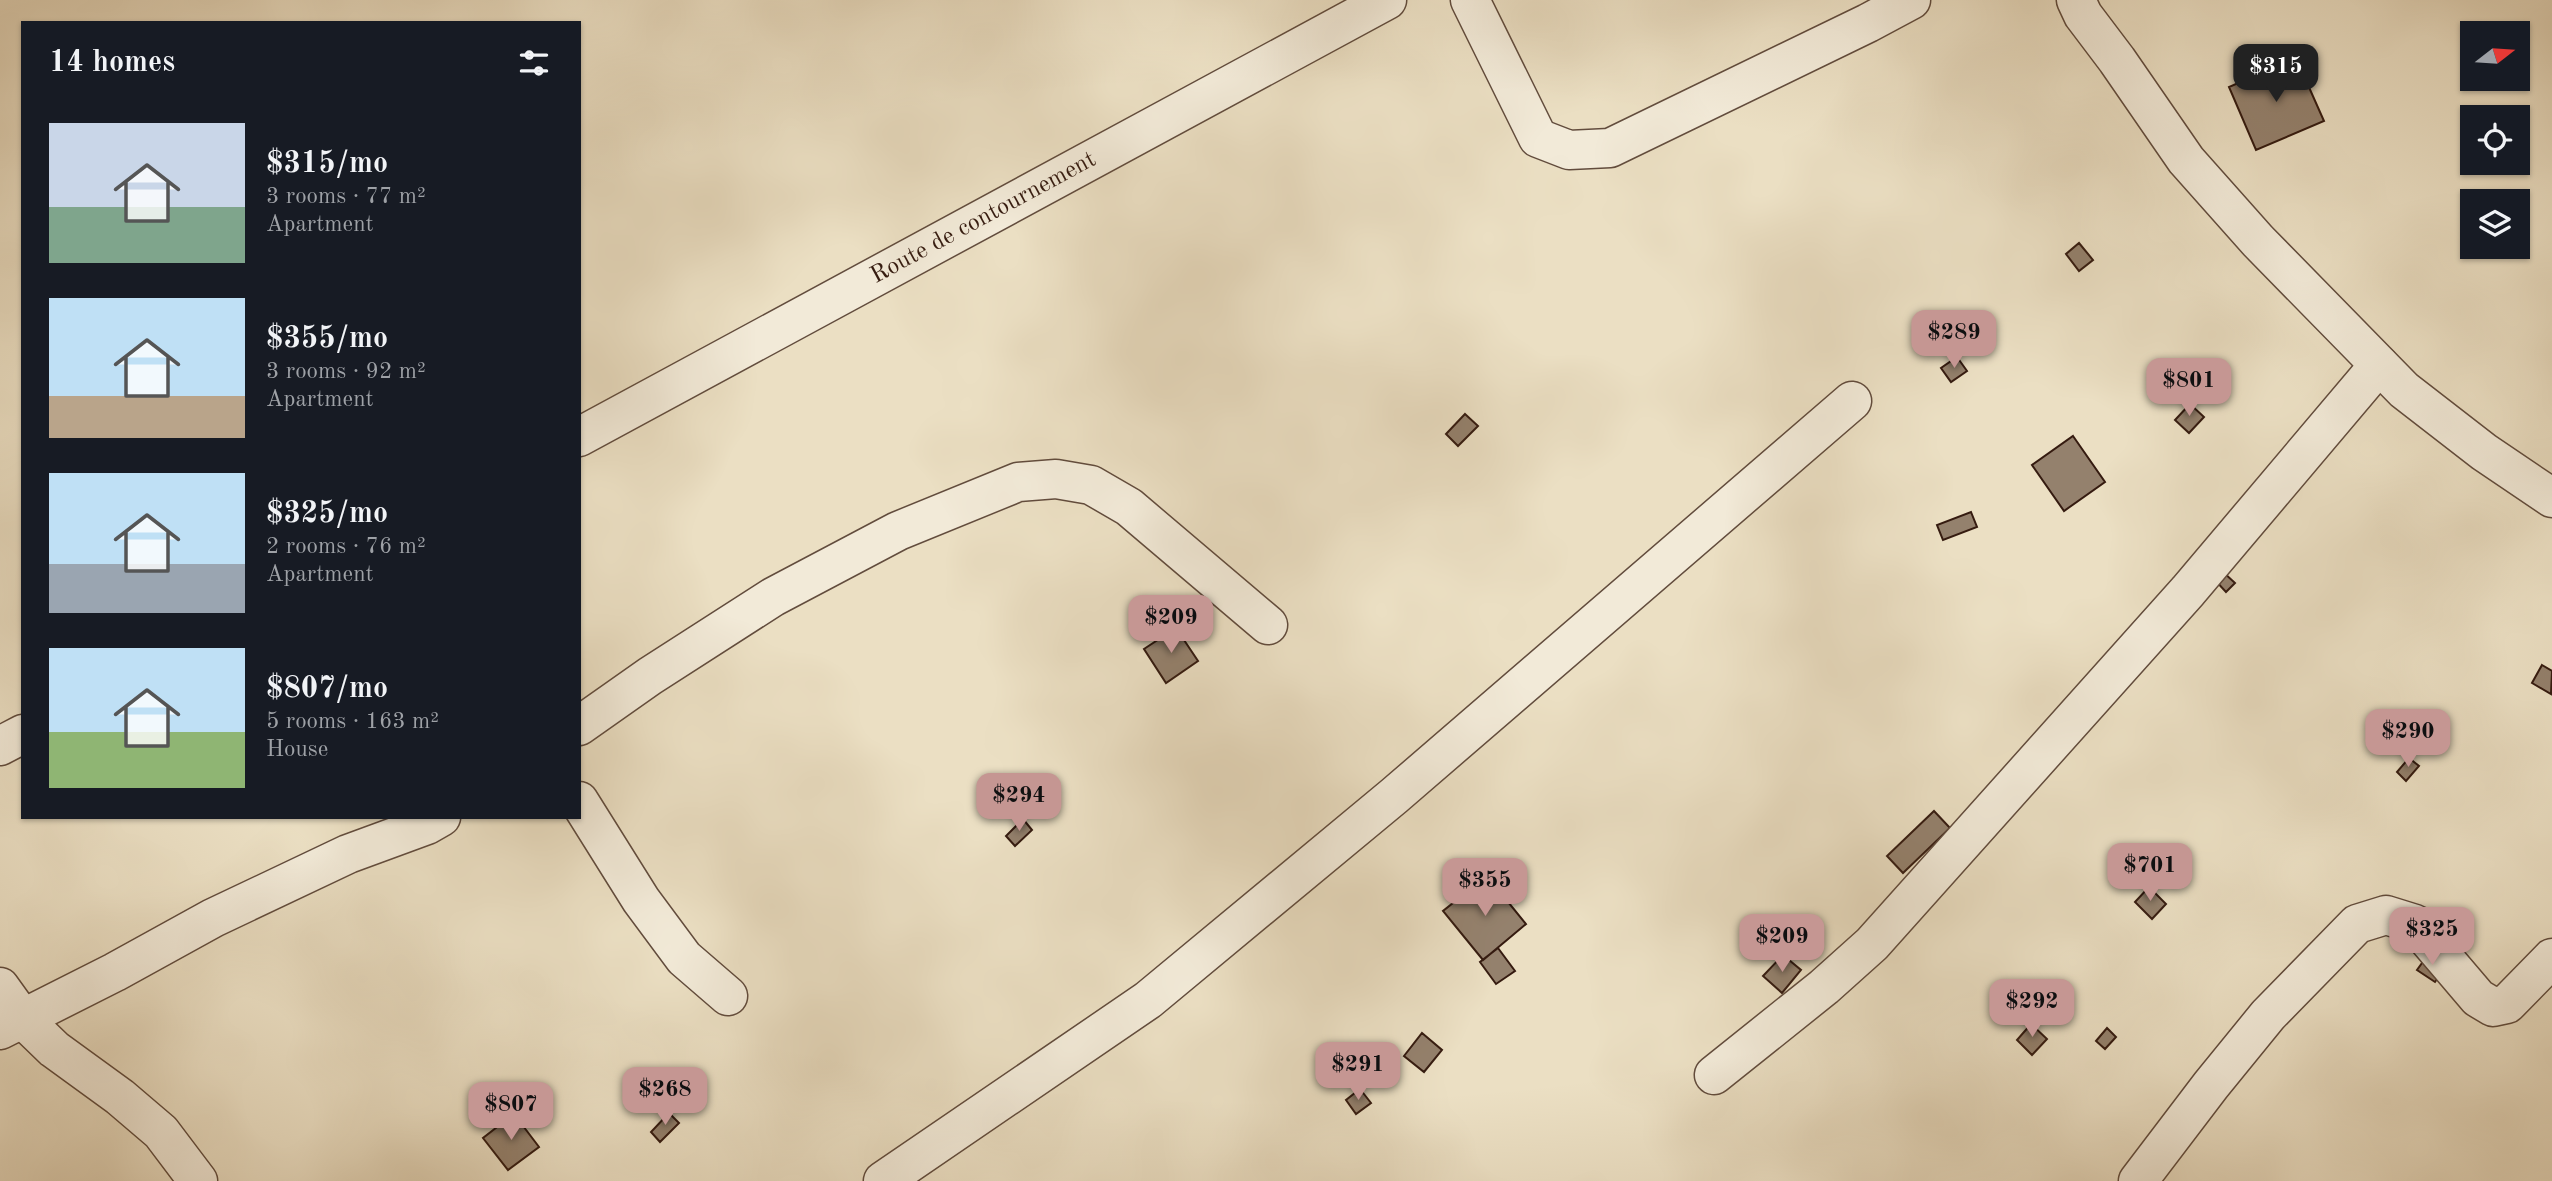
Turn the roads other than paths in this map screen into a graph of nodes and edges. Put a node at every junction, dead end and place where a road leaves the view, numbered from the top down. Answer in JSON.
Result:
{"nodes":[{"id":1,"x":1387,"y":0,"type":"edge"},
{"id":2,"x":1470,"y":0,"type":"edge"},
{"id":3,"x":1911,"y":0,"type":"edge"},
{"id":4,"x":2076,"y":0,"type":"edge"},
{"id":5,"x":2379,"y":365,"type":"junction"},
{"id":6,"x":1852,"y":401,"type":"dead end"},
{"id":7,"x":581,"y":436,"type":"edge"},
{"id":8,"x":2552,"y":498,"type":"edge"},
{"id":9,"x":1268,"y":625,"type":"dead end"},
{"id":10,"x":581,"y":725,"type":"edge"},
{"id":11,"x":21,"y":735,"type":"edge"},
{"id":12,"x":0,"y":746,"type":"edge"},
{"id":13,"x":581,"y":804,"type":"edge"},
{"id":14,"x":438,"y":819,"type":"edge"},
{"id":15,"x":2552,"y":958,"type":"edge"},
{"id":16,"x":0,"y":987,"type":"edge"},
{"id":17,"x":728,"y":996,"type":"dead end"},
{"id":18,"x":12,"y":1025,"type":"edge"},
{"id":19,"x":1714,"y":1075,"type":"dead end"},
{"id":20,"x":198,"y":1181,"type":"edge"},
{"id":21,"x":883,"y":1181,"type":"edge"},
{"id":22,"x":2138,"y":1181,"type":"edge"}],
"edges":[{"from":1,"to":7,"type":"street","name":"Route de contournement"},
{"from":2,"to":3,"type":"street"},
{"from":4,"to":5,"type":"street"},
{"from":5,"to":8,"type":"street"},
{"from":5,"to":19,"type":"street"},
{"from":6,"to":21,"type":"street"},
{"from":9,"to":10,"type":"street"},
{"from":11,"to":12,"type":"street"},
{"from":13,"to":17,"type":"street"},
{"from":14,"to":18,"type":"street"},
{"from":15,"to":22,"type":"street"},
{"from":16,"to":18,"type":"street"},
{"from":18,"to":20,"type":"street"}]}
